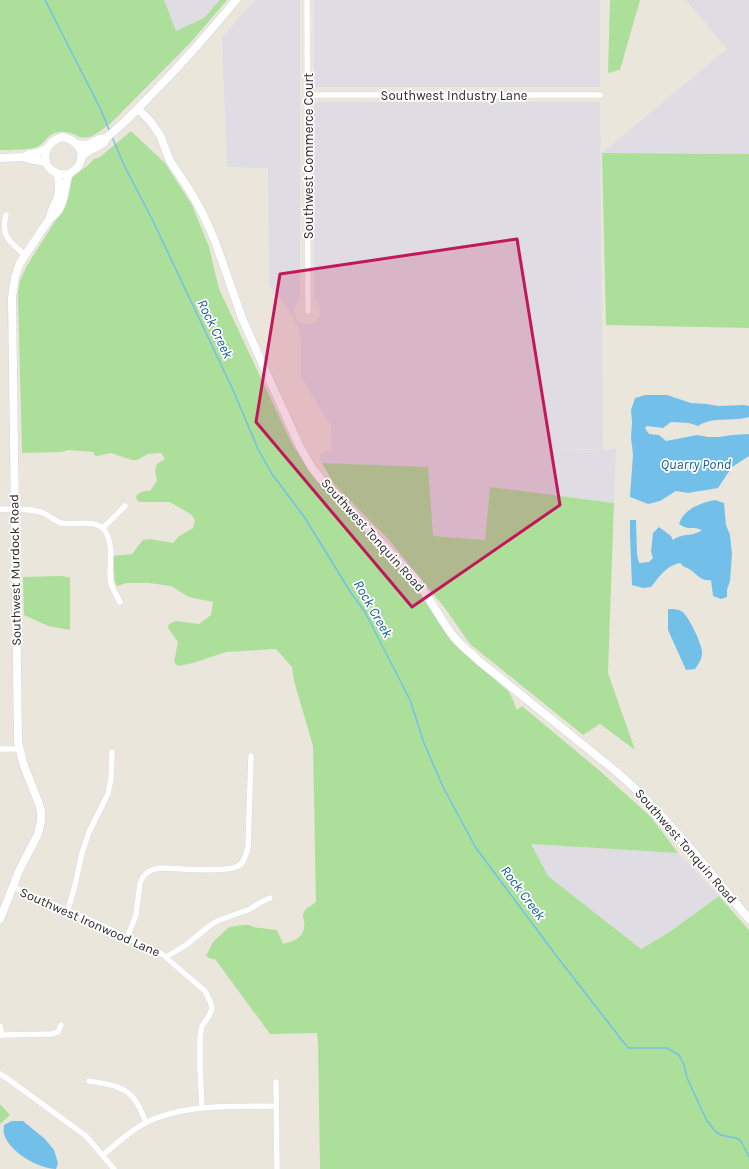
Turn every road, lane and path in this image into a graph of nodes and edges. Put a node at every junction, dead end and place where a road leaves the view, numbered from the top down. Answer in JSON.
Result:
{"nodes":[{"id":1,"x":236,"y":0,"type":"edge"},
{"id":2,"x":307,"y":0,"type":"edge"},
{"id":3,"x":307,"y":95,"type":"junction"},
{"id":4,"x":600,"y":95,"type":"dead end"},
{"id":5,"x":138,"y":109,"type":"junction"},
{"id":6,"x":106,"y":138,"type":"junction"},
{"id":7,"x":77,"y":144,"type":"junction"},
{"id":8,"x":46,"y":149,"type":"junction"},
{"id":9,"x":24,"y":157,"type":"junction"},
{"id":10,"x":0,"y":158,"type":"edge"},
{"id":11,"x":81,"y":158,"type":"junction"},
{"id":12,"x":46,"y":162,"type":"junction"},
{"id":13,"x":56,"y":173,"type":"junction"},
{"id":14,"x":69,"y":174,"type":"junction"},
{"id":15,"x":6,"y":215,"type":"dead end"},
{"id":16,"x":50,"y":218,"type":"junction"},
{"id":17,"x":26,"y":254,"type":"junction"},
{"id":18,"x":308,"y":311,"type":"dead end"},
{"id":19,"x":125,"y":506,"type":"dead end"},
{"id":20,"x":0,"y":509,"type":"edge"},
{"id":21,"x":15,"y":509,"type":"junction"},
{"id":22,"x":103,"y":528,"type":"junction"},
{"id":23,"x":120,"y":602,"type":"dead end"},
{"id":24,"x":0,"y":749,"type":"edge"},
{"id":25,"x":19,"y":749,"type":"junction"},
{"id":26,"x":112,"y":752,"type":"dead end"},
{"id":27,"x":250,"y":756,"type":"dead end"},
{"id":28,"x":13,"y":887,"type":"junction"},
{"id":29,"x":270,"y":898,"type":"dead end"},
{"id":30,"x":68,"y":910,"type":"junction"},
{"id":31,"x":0,"y":919,"type":"edge"},
{"id":32,"x":749,"y":919,"type":"edge"},
{"id":33,"x":127,"y":938,"type":"junction"},
{"id":34,"x":166,"y":957,"type":"junction"},
{"id":35,"x":61,"y":1025,"type":"dead end"},
{"id":36,"x":0,"y":1026,"type":"edge"},
{"id":37,"x":1,"y":1035,"type":"edge"},
{"id":38,"x":0,"y":1074,"type":"edge"},
{"id":39,"x":90,"y":1081,"type":"dead end"},
{"id":40,"x":276,"y":1082,"type":"dead end"},
{"id":41,"x":276,"y":1106,"type":"junction"},
{"id":42,"x":202,"y":1107,"type":"junction"},
{"id":43,"x":146,"y":1123,"type":"junction"},
{"id":44,"x":103,"y":1155,"type":"junction"},
{"id":45,"x":114,"y":1169,"type":"edge"},
{"id":46,"x":277,"y":1169,"type":"edge"}],
"edges":[{"from":1,"to":5,"type":"main road"},
{"from":2,"to":3,"type":"street","name":"Southwest Commerce Court"},
{"from":3,"to":4,"type":"street","name":"Southwest Industry Lane"},
{"from":3,"to":18,"type":"street","name":"Southwest Commerce Court"},
{"from":5,"to":6,"type":"main road"},
{"from":5,"to":32,"type":"main road","name":"Southwest Tonquin Road"},
{"from":6,"to":7,"type":"main road"},
{"from":6,"to":11,"type":"main road"},
{"from":7,"to":8,"type":"main road"},
{"from":7,"to":11,"type":"main road"},
{"from":8,"to":9,"type":"main road"},
{"from":8,"to":12,"type":"main road"},
{"from":9,"to":10,"type":"main road"},
{"from":9,"to":12,"type":"main road"},
{"from":11,"to":14,"type":"main road"},
{"from":12,"to":13,"type":"main road"},
{"from":13,"to":14,"type":"main road"},
{"from":13,"to":16,"type":"main road","name":"Southwest Murdock Road"},
{"from":14,"to":16,"type":"main road","name":"Southwest Murdock Road"},
{"from":15,"to":17,"type":"street"},
{"from":16,"to":17,"type":"main road","name":"Southwest Murdock Road"},
{"from":17,"to":21,"type":"main road","name":"Southwest Murdock Road"},
{"from":19,"to":22,"type":"street"},
{"from":20,"to":21,"type":"street"},
{"from":21,"to":22,"type":"street"},
{"from":21,"to":25,"type":"main road","name":"Southwest Murdock Road"},
{"from":22,"to":23,"type":"street"},
{"from":24,"to":25,"type":"street"},
{"from":25,"to":28,"type":"main road","name":"Southwest Murdock Road"},
{"from":26,"to":30,"type":"street"},
{"from":27,"to":33,"type":"street"},
{"from":28,"to":30,"type":"street","name":"Southwest Ironwood Lane"},
{"from":28,"to":31,"type":"main road","name":"Southwest Murdock Road"},
{"from":29,"to":34,"type":"street","name":"Southwest Ironwood Lane"},
{"from":30,"to":33,"type":"street","name":"Southwest Ironwood Lane"},
{"from":33,"to":34,"type":"street","name":"Southwest Ironwood Lane"},
{"from":34,"to":42,"type":"street"},
{"from":35,"to":37,"type":"street"},
{"from":36,"to":37,"type":"street"},
{"from":38,"to":44,"type":"street"},
{"from":39,"to":43,"type":"street"},
{"from":40,"to":41,"type":"street"},
{"from":41,"to":42,"type":"street"},
{"from":41,"to":46,"type":"street"},
{"from":42,"to":43,"type":"street"},
{"from":43,"to":44,"type":"street"},
{"from":44,"to":45,"type":"street"}]}
